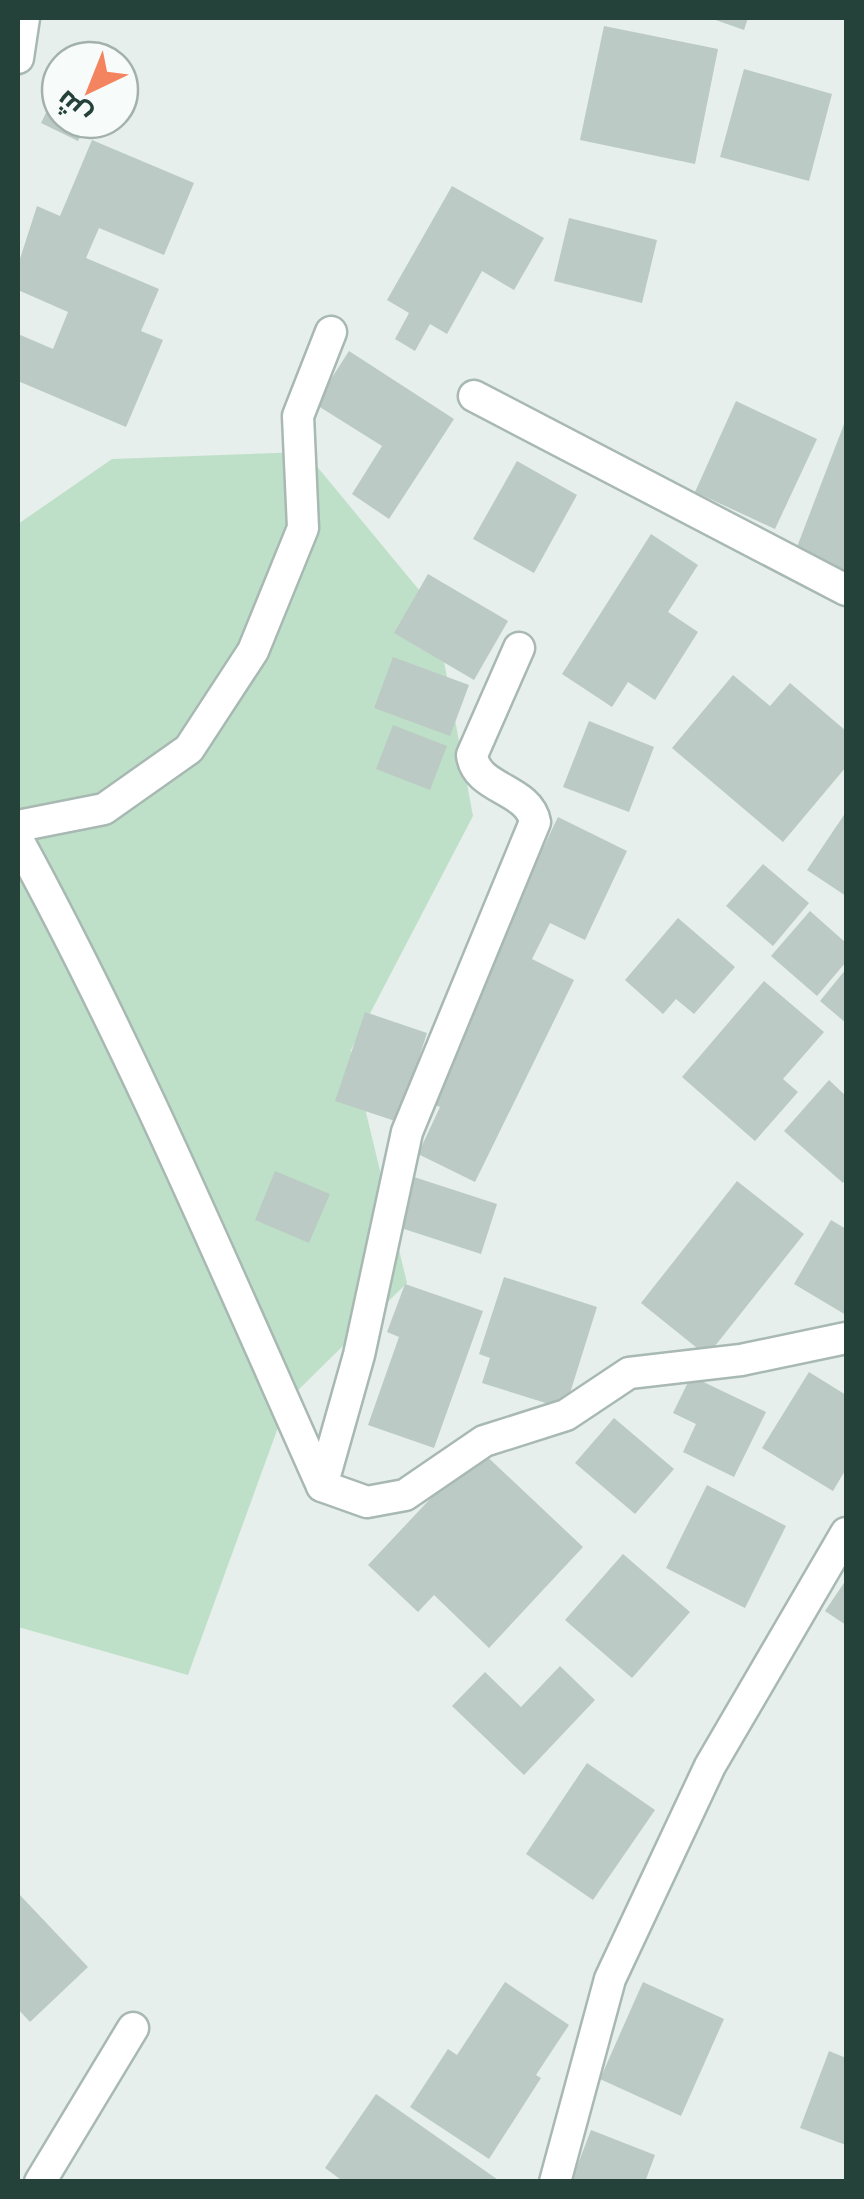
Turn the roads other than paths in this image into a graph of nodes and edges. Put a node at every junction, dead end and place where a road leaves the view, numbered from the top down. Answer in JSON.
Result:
{"nodes":[{"id":1,"x":24,"y":18,"type":"edge"},
{"id":2,"x":18,"y":58,"type":"edge"},
{"id":3,"x":331,"y":332,"type":"dead end"},
{"id":4,"x":474,"y":396,"type":"dead end"},
{"id":5,"x":846,"y":590,"type":"edge"},
{"id":6,"x":518,"y":648,"type":"dead end"},
{"id":7,"x":18,"y":826,"type":"edge"},
{"id":8,"x":18,"y":840,"type":"edge"},
{"id":9,"x":846,"y":1338,"type":"edge"},
{"id":10,"x":322,"y":1486,"type":"junction"},
{"id":11,"x":846,"y":1533,"type":"edge"},
{"id":12,"x":133,"y":2028,"type":"dead end"},
{"id":13,"x":40,"y":2182,"type":"edge"},
{"id":14,"x":555,"y":2182,"type":"edge"}],
"edges":[{"from":1,"to":2,"type":"street"},
{"from":3,"to":7,"type":"street"},
{"from":4,"to":5,"type":"street"},
{"from":6,"to":10,"type":"street"},
{"from":8,"to":10,"type":"street"},
{"from":9,"to":10,"type":"street"},
{"from":11,"to":14,"type":"street"},
{"from":12,"to":13,"type":"street"}]}
